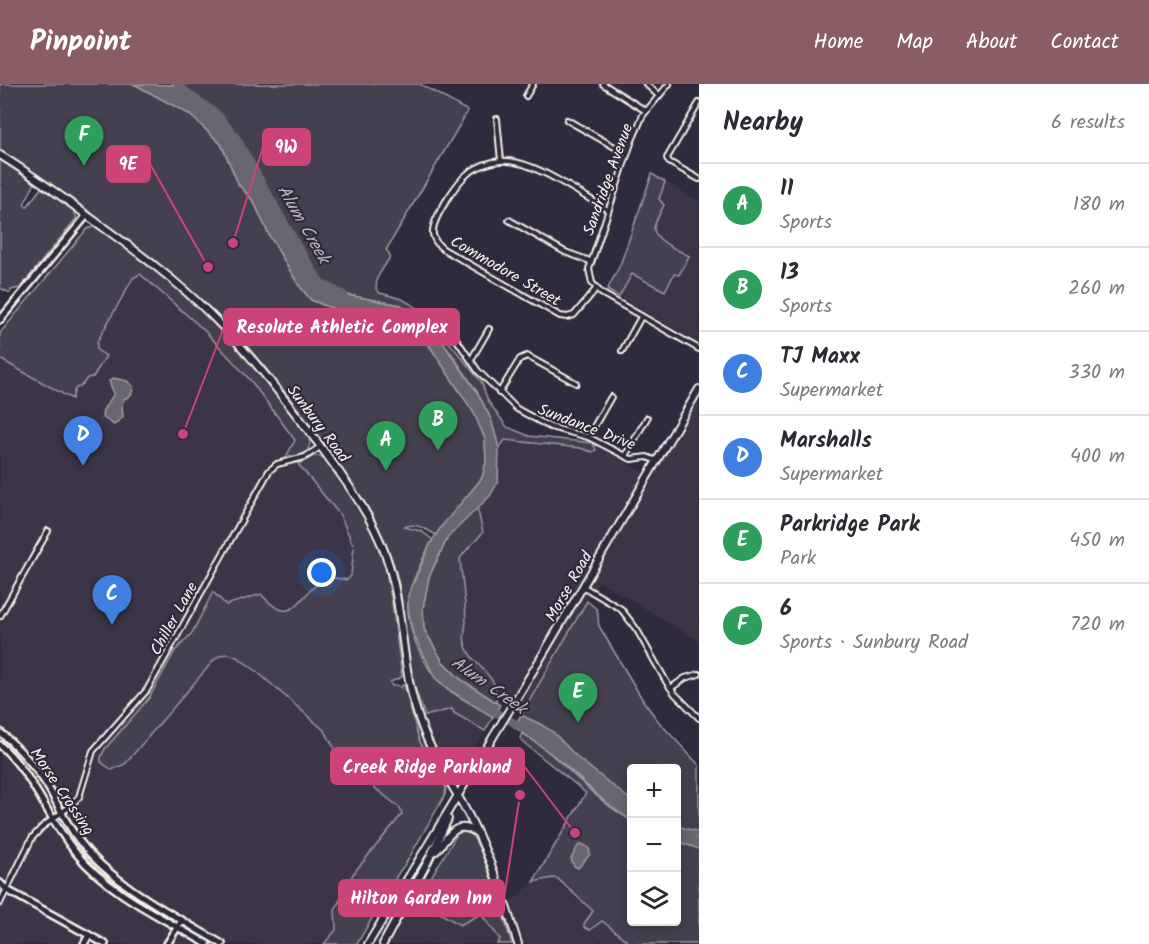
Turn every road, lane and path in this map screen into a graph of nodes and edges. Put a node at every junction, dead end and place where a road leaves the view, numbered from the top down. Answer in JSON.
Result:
{"nodes":[{"id":1,"x":533,"y":84,"type":"edge"},
{"id":2,"x":603,"y":84,"type":"edge"},
{"id":3,"x":646,"y":84,"type":"edge"},
{"id":4,"x":669,"y":84,"type":"edge"},
{"id":5,"x":526,"y":96,"type":"dead end"},
{"id":6,"x":659,"y":96,"type":"junction"},
{"id":7,"x":699,"y":103,"type":"edge"},
{"id":8,"x":646,"y":111,"type":"junction"},
{"id":9,"x":497,"y":119,"type":"dead end"},
{"id":10,"x":567,"y":120,"type":"dead end"},
{"id":11,"x":627,"y":154,"type":"junction"},
{"id":12,"x":0,"y":155,"type":"edge"},
{"id":13,"x":501,"y":161,"type":"junction"},
{"id":14,"x":699,"y":179,"type":"edge"},
{"id":15,"x":608,"y":210,"type":"junction"},
{"id":16,"x":87,"y":215,"type":"junction"},
{"id":17,"x":509,"y":220,"type":"dead end"},
{"id":18,"x":590,"y":261,"type":"junction"},
{"id":19,"x":596,"y":289,"type":"junction"},
{"id":20,"x":641,"y":317,"type":"junction"},
{"id":21,"x":0,"y":320,"type":"edge"},
{"id":22,"x":444,"y":321,"type":"dead end"},
{"id":23,"x":489,"y":329,"type":"dead end"},
{"id":24,"x":699,"y":349,"type":"edge"},
{"id":25,"x":622,"y":351,"type":"dead end"},
{"id":26,"x":471,"y":360,"type":"junction"},
{"id":27,"x":576,"y":383,"type":"dead end"},
{"id":28,"x":699,"y":389,"type":"edge"},
{"id":29,"x":499,"y":393,"type":"junction"},
{"id":30,"x":611,"y":397,"type":"dead end"},
{"id":31,"x":647,"y":418,"type":"dead end"},
{"id":32,"x":588,"y":437,"type":"junction"},
{"id":33,"x":320,"y":447,"type":"junction"},
{"id":34,"x":625,"y":456,"type":"junction"},
{"id":35,"x":657,"y":461,"type":"junction"},
{"id":36,"x":48,"y":531,"type":"dead end"},
{"id":37,"x":583,"y":586,"type":"junction"},
{"id":38,"x":0,"y":616,"type":"edge"},
{"id":39,"x":699,"y":674,"type":"edge"},
{"id":40,"x":671,"y":688,"type":"junction"},
{"id":41,"x":699,"y":718,"type":"edge"},
{"id":42,"x":0,"y":732,"type":"edge"},
{"id":43,"x":0,"y":745,"type":"edge"},
{"id":44,"x":482,"y":756,"type":"junction"},
{"id":45,"x":441,"y":765,"type":"junction"},
{"id":46,"x":458,"y":796,"type":"junction"},
{"id":47,"x":58,"y":817,"type":"junction"},
{"id":48,"x":477,"y":832,"type":"junction"},
{"id":49,"x":431,"y":856,"type":"junction"},
{"id":50,"x":0,"y":883,"type":"edge"},
{"id":51,"x":0,"y":889,"type":"edge"},
{"id":52,"x":7,"y":890,"type":"junction"},
{"id":53,"x":0,"y":903,"type":"edge"},
{"id":54,"x":182,"y":920,"type":"junction"},
{"id":55,"x":178,"y":927,"type":"junction"},
{"id":56,"x":89,"y":935,"type":"junction"},
{"id":57,"x":84,"y":944,"type":"edge"},
{"id":58,"x":105,"y":944,"type":"edge"},
{"id":59,"x":167,"y":944,"type":"edge"},
{"id":60,"x":207,"y":944,"type":"edge"},
{"id":61,"x":222,"y":944,"type":"edge"},
{"id":62,"x":368,"y":944,"type":"edge"},
{"id":63,"x":383,"y":944,"type":"edge"},
{"id":64,"x":518,"y":944,"type":"edge"}],
"edges":[{"from":1,"to":5,"type":"street"},
{"from":2,"to":8,"type":"street"},
{"from":3,"to":6,"type":"street"},
{"from":4,"to":6,"type":"street","name":"Sandridge Avenue"},
{"from":6,"to":8,"type":"street","name":"Sandridge Avenue"},
{"from":7,"to":14,"type":"street"},
{"from":8,"to":11,"type":"street","name":"Sandridge Avenue"},
{"from":9,"to":13,"type":"street"},
{"from":10,"to":11,"type":"street"},
{"from":11,"to":15,"type":"street","name":"Sandridge Avenue"},
{"from":12,"to":16,"type":"main road","name":"Sunbury Road"},
{"from":13,"to":15,"type":"street"},
{"from":13,"to":19,"type":"street","name":"Commodore Street"},
{"from":15,"to":18,"type":"street","name":"Sandridge Avenue"},
{"from":16,"to":21,"type":"main road"},
{"from":16,"to":33,"type":"main road","name":"Sunbury Road"},
{"from":17,"to":18,"type":"street"},
{"from":18,"to":19,"type":"street","name":"Sandridge Avenue"},
{"from":19,"to":20,"type":"street"},
{"from":20,"to":24,"type":"street"},
{"from":20,"to":25,"type":"street"},
{"from":22,"to":26,"type":"street","name":"Sundance Drive"},
{"from":23,"to":26,"type":"street"},
{"from":26,"to":29,"type":"street","name":"Sundance Drive"},
{"from":27,"to":29,"type":"street"},
{"from":28,"to":35,"type":"main road","name":"Morse Road"},
{"from":29,"to":32,"type":"street","name":"Sundance Drive"},
{"from":30,"to":32,"type":"street"},
{"from":31,"to":34,"type":"street"},
{"from":32,"to":34,"type":"street","name":"Sundance Drive"},
{"from":33,"to":45,"type":"main road","name":"Sunbury Road"},
{"from":33,"to":47,"type":"street","name":"Chiller Lane"},
{"from":34,"to":35,"type":"street","name":"Sundance Drive"},
{"from":35,"to":37,"type":"main road","name":"Morse Road"},
{"from":36,"to":38,"type":"street"},
{"from":37,"to":40,"type":"street"},
{"from":37,"to":44,"type":"main road","name":"Morse Road"},
{"from":39,"to":40,"type":"street"},
{"from":40,"to":41,"type":"street"},
{"from":42,"to":47,"type":"main road","name":"Morse Crossing"},
{"from":43,"to":47,"type":"main road","name":"Morse Crossing"},
{"from":44,"to":45,"type":"main road"},
{"from":44,"to":46,"type":"main road","name":"Morse Road"},
{"from":45,"to":46,"type":"main road","name":"Sunbury Road"},
{"from":46,"to":48,"type":"main road","name":"Sunbury Road"},
{"from":46,"to":49,"type":"main road","name":"Morse Road"},
{"from":46,"to":62,"type":"main road","name":"Morse Road"},
{"from":47,"to":52,"type":"street","name":"Chiller Lane"},
{"from":47,"to":54,"type":"main road","name":"Morse Crossing"},
{"from":47,"to":55,"type":"main road","name":"Morse Crossing"},
{"from":48,"to":49,"type":"main road"},
{"from":48,"to":64,"type":"main road","name":"Sunbury Road"},
{"from":49,"to":63,"type":"main road","name":"Morse Road"},
{"from":50,"to":52,"type":"main road"},
{"from":51,"to":52,"type":"main road"},
{"from":52,"to":53,"type":"street","name":"Chiller Lane"},
{"from":52,"to":56,"type":"main road"},
{"from":54,"to":55,"type":"main road"},
{"from":54,"to":61,"type":"main road","name":"Morse Crossing"},
{"from":55,"to":59,"type":"main road"},
{"from":55,"to":60,"type":"main road","name":"Morse Crossing"},
{"from":56,"to":57,"type":"main road"},
{"from":56,"to":58,"type":"main road"}]}
